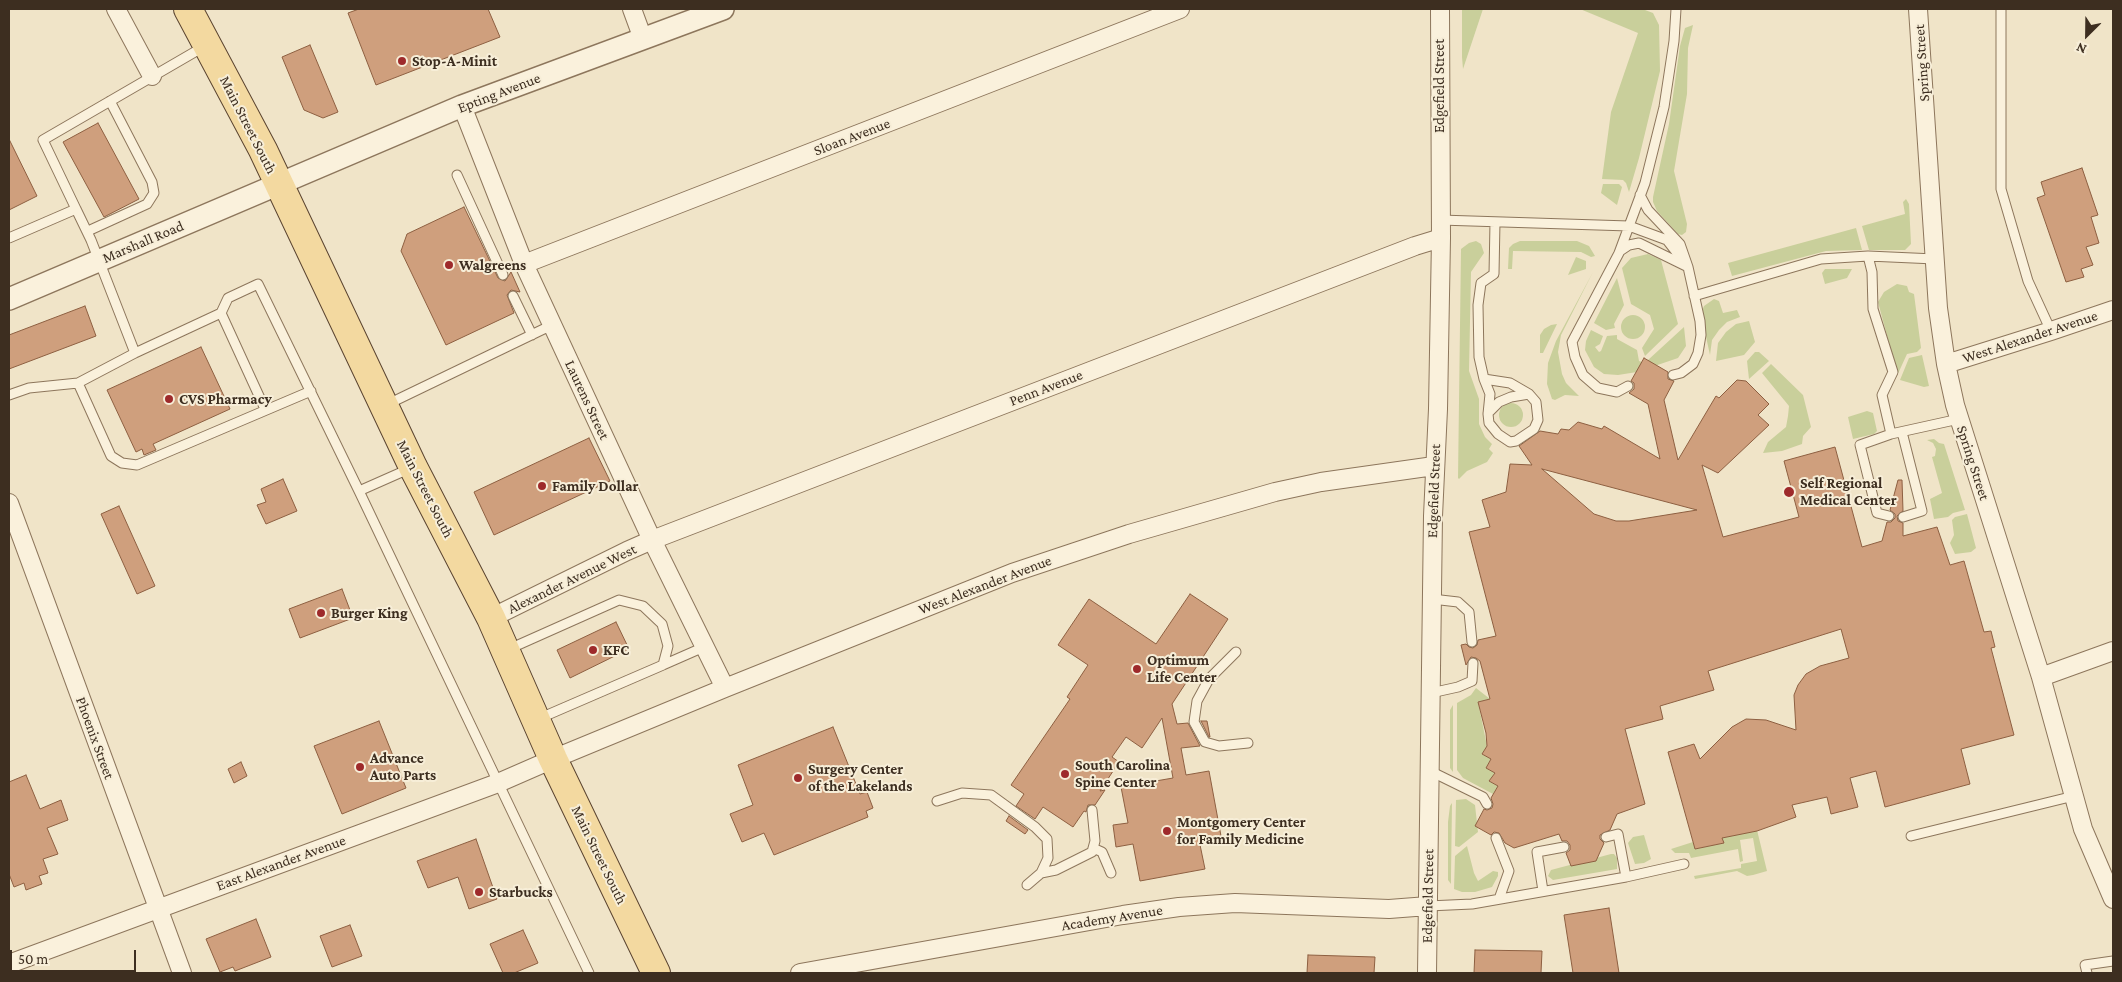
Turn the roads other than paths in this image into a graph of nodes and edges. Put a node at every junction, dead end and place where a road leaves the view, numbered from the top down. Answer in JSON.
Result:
{"nodes":[{"id":1,"x":116,"y":9,"type":"edge"},
{"id":2,"x":188,"y":9,"type":"edge"},
{"id":3,"x":632,"y":9,"type":"edge"},
{"id":4,"x":723,"y":9,"type":"edge"},
{"id":5,"x":1180,"y":9,"type":"edge"},
{"id":6,"x":1440,"y":9,"type":"edge"},
{"id":7,"x":1676,"y":9,"type":"edge"},
{"id":8,"x":1918,"y":9,"type":"edge"},
{"id":9,"x":2001,"y":9,"type":"edge"},
{"id":10,"x":643,"y":39,"type":"junction"},
{"id":11,"x":207,"y":45,"type":"junction"},
{"id":12,"x":152,"y":76,"type":"junction"},
{"id":13,"x":110,"y":101,"type":"junction"},
{"id":14,"x":462,"y":106,"type":"junction"},
{"id":15,"x":457,"y":175,"type":"dead end"},
{"id":16,"x":278,"y":185,"type":"junction"},
{"id":17,"x":1640,"y":195,"type":"junction"},
{"id":18,"x":76,"y":209,"type":"junction"},
{"id":19,"x":1440,"y":220,"type":"junction"},
{"id":20,"x":1495,"y":222,"type":"junction"},
{"id":21,"x":1629,"y":226,"type":"junction"},
{"id":22,"x":88,"y":231,"type":"junction"},
{"id":23,"x":9,"y":238,"type":"edge"},
{"id":24,"x":1440,"y":238,"type":"junction"},
{"id":25,"x":1620,"y":250,"type":"junction"},
{"id":26,"x":1682,"y":255,"type":"junction"},
{"id":27,"x":1868,"y":256,"type":"junction"},
{"id":28,"x":1935,"y":259,"type":"junction"},
{"id":29,"x":100,"y":261,"type":"junction"},
{"id":30,"x":524,"y":264,"type":"junction"},
{"id":31,"x":1688,"y":267,"type":"junction"},
{"id":32,"x":503,"y":275,"type":"dead end"},
{"id":33,"x":513,"y":296,"type":"dead end"},
{"id":34,"x":1694,"y":296,"type":"junction"},
{"id":35,"x":9,"y":299,"type":"edge"},
{"id":36,"x":2113,"y":310,"type":"edge"},
{"id":37,"x":221,"y":313,"type":"junction"},
{"id":38,"x":552,"y":325,"type":"junction"},
{"id":39,"x":2051,"y":331,"type":"junction"},
{"id":40,"x":532,"y":335,"type":"junction"},
{"id":41,"x":135,"y":353,"type":"junction"},
{"id":42,"x":1946,"y":364,"type":"junction"},
{"id":43,"x":1673,"y":375,"type":"dead end"},
{"id":44,"x":1484,"y":379,"type":"junction"},
{"id":45,"x":78,"y":383,"type":"junction"},
{"id":46,"x":1628,"y":386,"type":"dead end"},
{"id":47,"x":310,"y":391,"type":"junction"},
{"id":48,"x":1529,"y":394,"type":"junction"},
{"id":49,"x":9,"y":395,"type":"edge"},
{"id":50,"x":384,"y":406,"type":"junction"},
{"id":51,"x":265,"y":409,"type":"junction"},
{"id":52,"x":1488,"y":414,"type":"junction"},
{"id":53,"x":1959,"y":419,"type":"junction"},
{"id":54,"x":1902,"y":432,"type":"junction"},
{"id":55,"x":1891,"y":434,"type":"junction"},
{"id":56,"x":1434,"y":466,"type":"junction"},
{"id":57,"x":413,"y":467,"type":"junction"},
{"id":58,"x":359,"y":491,"type":"junction"},
{"id":59,"x":9,"y":503,"type":"edge"},
{"id":60,"x":1888,"y":516,"type":"dead end"},
{"id":61,"x":1903,"y":517,"type":"dead end"},
{"id":62,"x":652,"y":540,"type":"junction"},
{"id":63,"x":1432,"y":598,"type":"junction"},
{"id":64,"x":491,"y":618,"type":"junction"},
{"id":65,"x":1472,"y":642,"type":"dead end"},
{"id":66,"x":704,"y":647,"type":"junction"},
{"id":67,"x":505,"y":650,"type":"junction"},
{"id":68,"x":2113,"y":651,"type":"edge"},
{"id":69,"x":1236,"y":652,"type":"dead end"},
{"id":70,"x":1473,"y":663,"type":"dead end"},
{"id":71,"x":663,"y":665,"type":"junction"},
{"id":72,"x":2041,"y":677,"type":"junction"},
{"id":73,"x":725,"y":688,"type":"junction"},
{"id":74,"x":1431,"y":693,"type":"junction"},
{"id":75,"x":536,"y":720,"type":"junction"},
{"id":76,"x":1248,"y":743,"type":"dead end"},
{"id":77,"x":553,"y":759,"type":"junction"},
{"id":78,"x":1430,"y":772,"type":"junction"},
{"id":79,"x":498,"y":784,"type":"junction"},
{"id":80,"x":2074,"y":796,"type":"junction"},
{"id":81,"x":937,"y":801,"type":"dead end"},
{"id":82,"x":1487,"y":804,"type":"dead end"},
{"id":83,"x":1092,"y":810,"type":"dead end"},
{"id":84,"x":1911,"y":836,"type":"dead end"},
{"id":85,"x":1606,"y":837,"type":"dead end"},
{"id":86,"x":1496,"y":838,"type":"dead end"},
{"id":87,"x":1564,"y":847,"type":"dead end"},
{"id":88,"x":1093,"y":848,"type":"junction"},
{"id":89,"x":1684,"y":864,"type":"dead end"},
{"id":90,"x":1041,"y":873,"type":"junction"},
{"id":91,"x":1111,"y":873,"type":"dead end"},
{"id":92,"x":1626,"y":878,"type":"junction"},
{"id":93,"x":1027,"y":885,"type":"dead end"},
{"id":94,"x":1544,"y":891,"type":"junction"},
{"id":95,"x":1499,"y":899,"type":"junction"},
{"id":96,"x":2113,"y":899,"type":"edge"},
{"id":97,"x":1428,"y":906,"type":"junction"},
{"id":98,"x":158,"y":908,"type":"junction"},
{"id":99,"x":2113,"y":961,"type":"edge"},
{"id":100,"x":9,"y":964,"type":"edge"},
{"id":101,"x":182,"y":973,"type":"edge"},
{"id":102,"x":589,"y":973,"type":"edge"},
{"id":103,"x":656,"y":973,"type":"edge"},
{"id":104,"x":800,"y":973,"type":"edge"},
{"id":105,"x":1427,"y":973,"type":"edge"},
{"id":106,"x":2087,"y":973,"type":"edge"}],
"edges":[{"from":1,"to":12,"type":"street"},
{"from":2,"to":11,"type":"main road","name":"Main Street South"},
{"from":3,"to":10,"type":"street"},
{"from":4,"to":10,"type":"street","name":"Epting Avenue"},
{"from":5,"to":30,"type":"street","name":"Sloan Avenue"},
{"from":6,"to":19,"type":"street","name":"Edgefield Street"},
{"from":7,"to":17,"type":"lane"},
{"from":8,"to":28,"type":"street","name":"Spring Street"},
{"from":9,"to":39,"type":"lane"},
{"from":10,"to":14,"type":"street","name":"Epting Avenue"},
{"from":11,"to":12,"type":"lane"},
{"from":11,"to":16,"type":"main road","name":"Main Street South"},
{"from":12,"to":13,"type":"lane"},
{"from":13,"to":18,"type":"lane"},
{"from":13,"to":22,"type":"lane"},
{"from":14,"to":16,"type":"street","name":"Epting Avenue"},
{"from":14,"to":30,"type":"street","name":"Laurens Street"},
{"from":15,"to":32,"type":"lane"},
{"from":16,"to":29,"type":"street","name":"Marshall Road"},
{"from":16,"to":50,"type":"main road","name":"Main Street South"},
{"from":17,"to":21,"type":"lane"},
{"from":17,"to":26,"type":"lane"},
{"from":18,"to":22,"type":"lane"},
{"from":18,"to":23,"type":"lane"},
{"from":19,"to":20,"type":"lane"},
{"from":19,"to":24,"type":"street","name":"Edgefield Street"},
{"from":20,"to":21,"type":"lane"},
{"from":20,"to":44,"type":"lane"},
{"from":21,"to":25,"type":"lane"},
{"from":21,"to":26,"type":"lane"},
{"from":22,"to":29,"type":"lane"},
{"from":24,"to":56,"type":"street","name":"Edgefield Street"},
{"from":24,"to":62,"type":"street","name":"Penn Avenue"},
{"from":25,"to":31,"type":"lane"},
{"from":25,"to":46,"type":"lane"},
{"from":26,"to":31,"type":"lane"},
{"from":27,"to":28,"type":"lane"},
{"from":27,"to":34,"type":"lane"},
{"from":27,"to":55,"type":"lane"},
{"from":28,"to":42,"type":"street","name":"Spring Street"},
{"from":29,"to":35,"type":"street","name":"Marshall Road"},
{"from":29,"to":41,"type":"lane"},
{"from":30,"to":38,"type":"street","name":"Laurens Street"},
{"from":31,"to":34,"type":"lane"},
{"from":33,"to":40,"type":"lane"},
{"from":34,"to":43,"type":"lane"},
{"from":36,"to":39,"type":"street","name":"West Alexander Avenue"},
{"from":37,"to":41,"type":"lane"},
{"from":37,"to":47,"type":"lane"},
{"from":37,"to":51,"type":"lane"},
{"from":38,"to":40,"type":"lane"},
{"from":38,"to":62,"type":"street","name":"Laurens Street"},
{"from":39,"to":42,"type":"street","name":"West Alexander Avenue"},
{"from":40,"to":50,"type":"lane"},
{"from":41,"to":45,"type":"lane"},
{"from":42,"to":53,"type":"street","name":"Spring Street"},
{"from":44,"to":48,"type":"lane"},
{"from":44,"to":52,"type":"lane"},
{"from":45,"to":49,"type":"lane"},
{"from":45,"to":51,"type":"lane"},
{"from":47,"to":51,"type":"lane"},
{"from":47,"to":58,"type":"lane"},
{"from":48,"to":52,"type":"lane"},
{"from":48,"to":52,"type":"lane"},
{"from":50,"to":57,"type":"main road","name":"Main Street South"},
{"from":53,"to":54,"type":"lane"},
{"from":53,"to":72,"type":"street","name":"Spring Street"},
{"from":54,"to":55,"type":"lane"},
{"from":54,"to":61,"type":"lane"},
{"from":55,"to":60,"type":"lane"},
{"from":56,"to":63,"type":"street","name":"Edgefield Street"},
{"from":56,"to":73,"type":"street","name":"West Alexander Avenue"},
{"from":57,"to":58,"type":"lane"},
{"from":57,"to":64,"type":"main road","name":"Main Street South"},
{"from":58,"to":79,"type":"lane"},
{"from":59,"to":98,"type":"street","name":"Phoenix Street"},
{"from":62,"to":64,"type":"street","name":"Alexander Avenue West"},
{"from":62,"to":66,"type":"street","name":"Laurens Street"},
{"from":63,"to":65,"type":"lane"},
{"from":63,"to":74,"type":"street","name":"Edgefield Street"},
{"from":64,"to":67,"type":"main road","name":"Main Street South"},
{"from":66,"to":71,"type":"lane"},
{"from":66,"to":73,"type":"street","name":"Laurens Street"},
{"from":67,"to":71,"type":"lane"},
{"from":67,"to":75,"type":"main road","name":"Main Street South"},
{"from":68,"to":72,"type":"street"},
{"from":69,"to":76,"type":"lane"},
{"from":70,"to":74,"type":"lane"},
{"from":71,"to":75,"type":"lane"},
{"from":72,"to":80,"type":"street","name":"Spring Street"},
{"from":73,"to":77,"type":"street","name":"West Alexander Avenue"},
{"from":74,"to":78,"type":"street","name":"Edgefield Street"},
{"from":75,"to":77,"type":"main road","name":"Main Street South"},
{"from":77,"to":79,"type":"street","name":"East Alexander Avenue"},
{"from":77,"to":103,"type":"main road","name":"Main Street South"},
{"from":78,"to":82,"type":"lane"},
{"from":78,"to":97,"type":"street","name":"Edgefield Street"},
{"from":79,"to":98,"type":"street","name":"East Alexander Avenue"},
{"from":79,"to":102,"type":"lane"},
{"from":80,"to":84,"type":"lane"},
{"from":80,"to":96,"type":"street","name":"Spring Street"},
{"from":81,"to":90,"type":"lane"},
{"from":83,"to":88,"type":"lane"},
{"from":85,"to":92,"type":"lane"},
{"from":86,"to":95,"type":"lane"},
{"from":87,"to":94,"type":"lane"},
{"from":88,"to":90,"type":"lane"},
{"from":88,"to":91,"type":"lane"},
{"from":89,"to":92,"type":"lane"},
{"from":90,"to":93,"type":"lane"},
{"from":92,"to":94,"type":"lane"},
{"from":94,"to":95,"type":"lane"},
{"from":95,"to":97,"type":"lane"},
{"from":97,"to":104,"type":"street","name":"Academy Avenue"},
{"from":97,"to":105,"type":"street","name":"Edgefield Street"},
{"from":98,"to":100,"type":"street","name":"East Alexander Avenue"},
{"from":98,"to":101,"type":"street","name":"Phoenix Street"},
{"from":99,"to":106,"type":"lane"}]}
